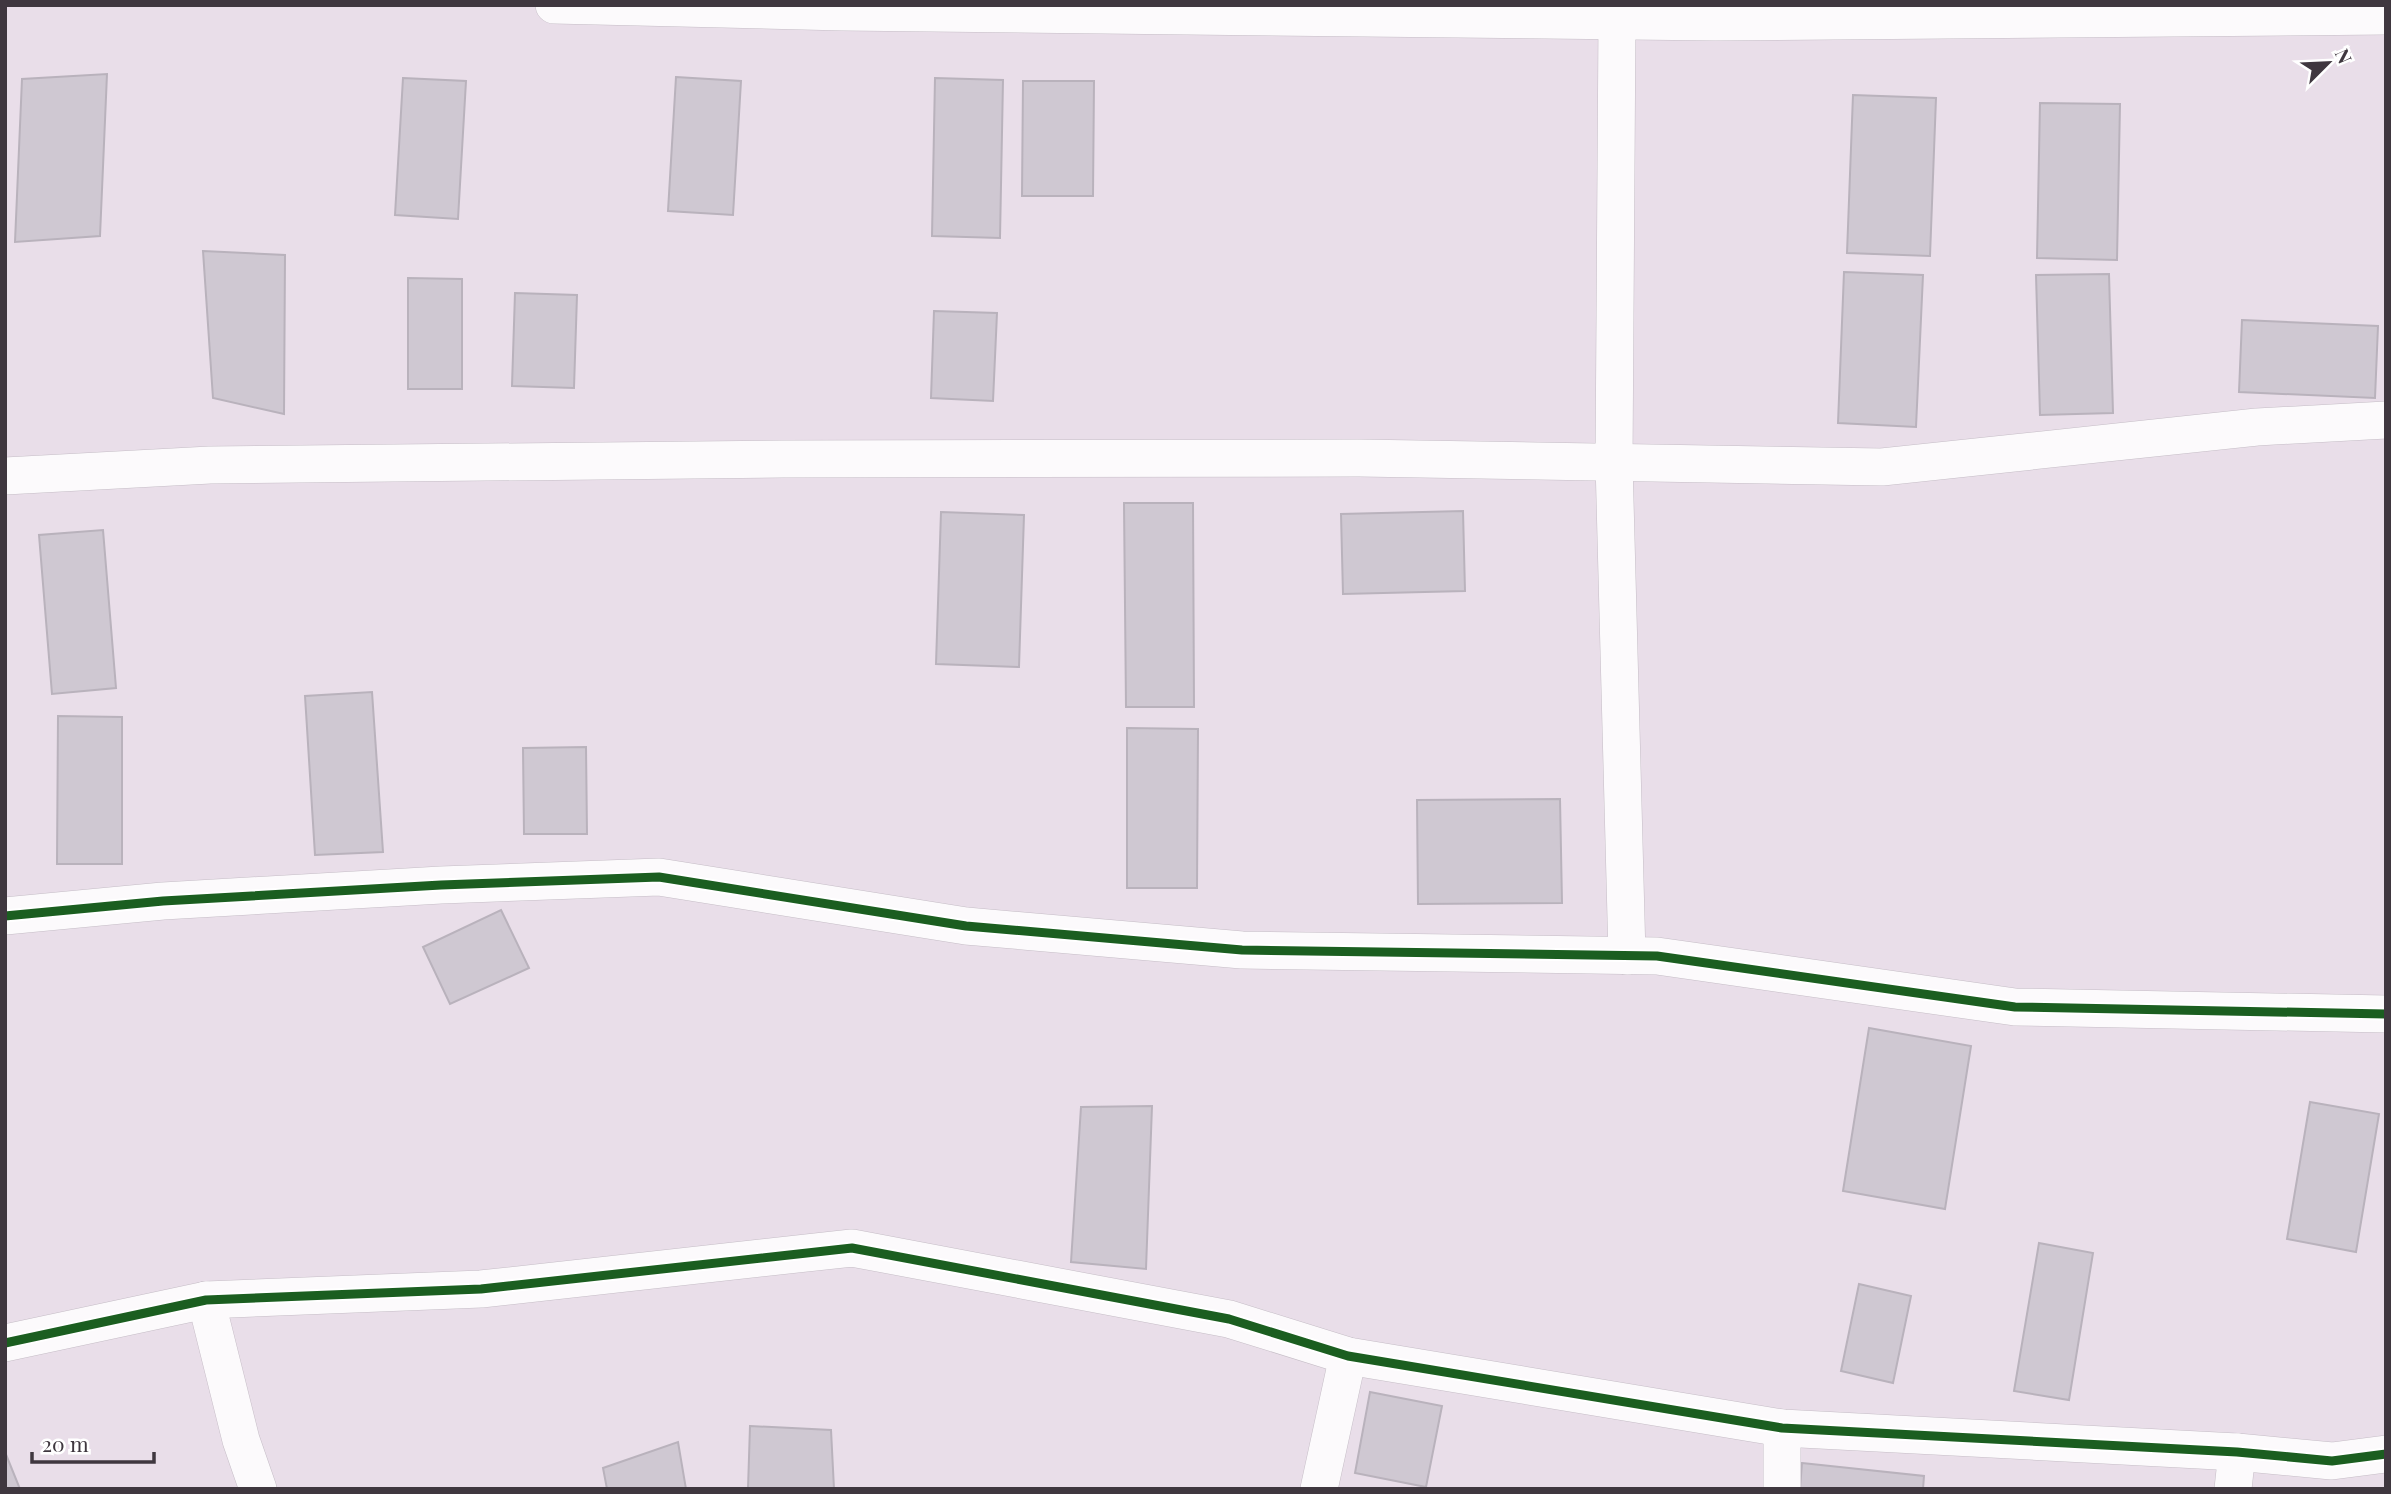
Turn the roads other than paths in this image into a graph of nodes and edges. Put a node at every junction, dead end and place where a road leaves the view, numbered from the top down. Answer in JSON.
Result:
{"nodes":[{"id":1,"x":554,"y":5,"type":"edge"},
{"id":2,"x":843,"y":8,"type":"edge"},
{"id":3,"x":1714,"y":14,"type":"edge"},
{"id":4,"x":2386,"y":16,"type":"edge"},
{"id":5,"x":1617,"y":21,"type":"junction"},
{"id":6,"x":2386,"y":420,"type":"edge"},
{"id":7,"x":1614,"y":462,"type":"junction"},
{"id":8,"x":5,"y":476,"type":"edge"},
{"id":9,"x":5,"y":916,"type":"edge"},
{"id":10,"x":1626,"y":956,"type":"junction"},
{"id":11,"x":2386,"y":1014,"type":"edge"},
{"id":12,"x":206,"y":1300,"type":"junction"},
{"id":13,"x":5,"y":1343,"type":"edge"},
{"id":14,"x":1348,"y":1356,"type":"junction"},
{"id":15,"x":1783,"y":1428,"type":"junction"},
{"id":16,"x":2237,"y":1452,"type":"junction"},
{"id":17,"x":2386,"y":1454,"type":"edge"},
{"id":18,"x":258,"y":1489,"type":"edge"},
{"id":19,"x":1319,"y":1489,"type":"edge"},
{"id":20,"x":1782,"y":1489,"type":"edge"},
{"id":21,"x":2233,"y":1489,"type":"edge"}],
"edges":[{"from":1,"to":2,"type":"street"},
{"from":2,"to":5,"type":"street"},
{"from":3,"to":4,"type":"street"},
{"from":3,"to":5,"type":"street"},
{"from":5,"to":7,"type":"street"},
{"from":6,"to":7,"type":"street"},
{"from":7,"to":8,"type":"street"},
{"from":7,"to":10,"type":"street"},
{"from":9,"to":10,"type":"street"},
{"from":10,"to":11,"type":"street"},
{"from":12,"to":13,"type":"street"},
{"from":12,"to":14,"type":"street"},
{"from":12,"to":18,"type":"street"},
{"from":14,"to":15,"type":"street"},
{"from":14,"to":19,"type":"street"},
{"from":15,"to":16,"type":"street"},
{"from":15,"to":20,"type":"street"},
{"from":16,"to":17,"type":"street"},
{"from":16,"to":21,"type":"street"}]}
